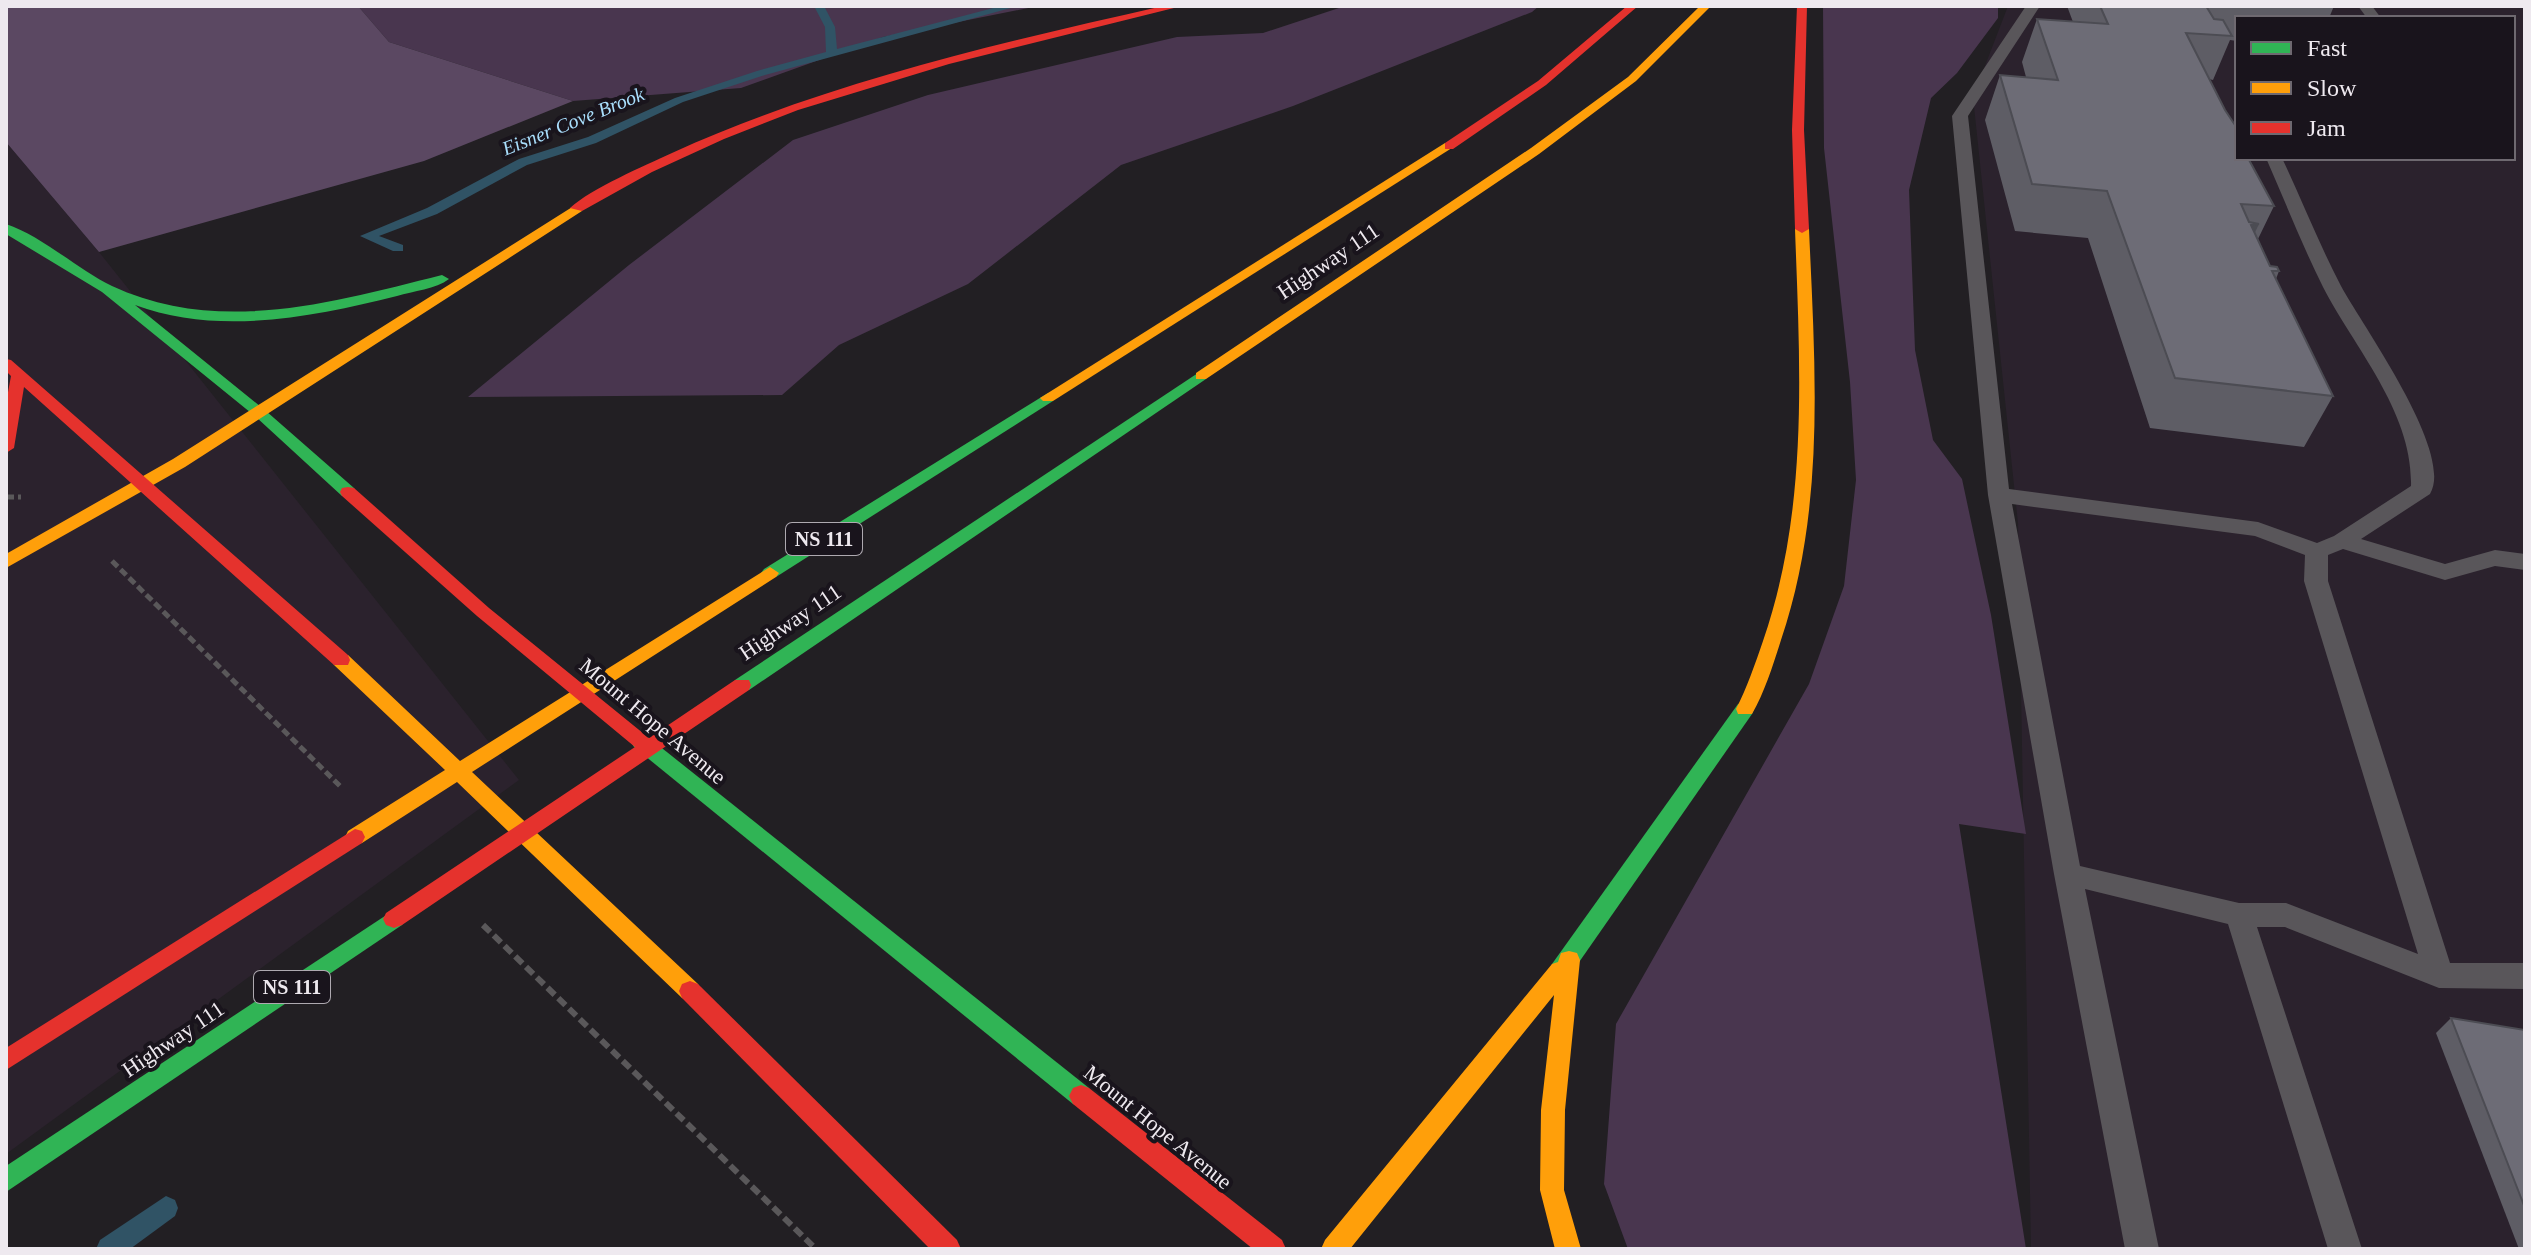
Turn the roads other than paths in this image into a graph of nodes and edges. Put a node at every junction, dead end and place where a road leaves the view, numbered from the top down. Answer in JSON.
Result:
{"nodes":[{"id":1,"x":1177,"y":6,"type":"edge"},
{"id":2,"x":1633,"y":6,"type":"edge"},
{"id":3,"x":1706,"y":6,"type":"edge"},
{"id":4,"x":1802,"y":6,"type":"edge"},
{"id":5,"x":2033,"y":6,"type":"edge"},
{"id":6,"x":2275,"y":160,"type":"edge"},
{"id":7,"x":6,"y":228,"type":"edge"},
{"id":8,"x":483,"y":268,"type":"junction"},
{"id":9,"x":107,"y":289,"type":"junction"},
{"id":10,"x":12,"y":370,"type":"edge"},
{"id":11,"x":261,"y":414,"type":"junction"},
{"id":12,"x":6,"y":448,"type":"edge"},
{"id":13,"x":143,"y":486,"type":"junction"},
{"id":14,"x":1999,"y":495,"type":"junction"},
{"id":15,"x":2342,"y":541,"type":"junction"},
{"id":16,"x":2317,"y":551,"type":"junction"},
{"id":17,"x":6,"y":562,"type":"edge"},
{"id":18,"x":2525,"y":562,"type":"edge"},
{"id":19,"x":2068,"y":874,"type":"junction"},
{"id":20,"x":2239,"y":915,"type":"junction"},
{"id":21,"x":1569,"y":960,"type":"junction"},
{"id":22,"x":2439,"y":975,"type":"junction"},
{"id":23,"x":2525,"y":976,"type":"edge"},
{"id":24,"x":6,"y":1060,"type":"edge"},
{"id":25,"x":6,"y":1180,"type":"edge"},
{"id":26,"x":948,"y":1249,"type":"edge"},
{"id":27,"x":1273,"y":1249,"type":"edge"},
{"id":28,"x":1334,"y":1249,"type":"edge"},
{"id":29,"x":1568,"y":1249,"type":"edge"},
{"id":30,"x":2142,"y":1249,"type":"edge"},
{"id":31,"x":2345,"y":1249,"type":"edge"}],
"edges":[{"from":1,"to":8,"type":"main road"},
{"from":2,"to":24,"type":"main road","name":"Highway 111","number":"NS 111"},
{"from":3,"to":25,"type":"main road","name":"Highway 111","number":"NS 111"},
{"from":4,"to":21,"type":"main road"},
{"from":5,"to":14,"type":"lane"},
{"from":6,"to":15,"type":"lane"},
{"from":7,"to":9,"type":"main road","name":"Mount Hope Avenue"},
{"from":8,"to":9,"type":"main road"},
{"from":8,"to":11,"type":"main road"},
{"from":9,"to":11,"type":"main road","name":"Mount Hope Avenue"},
{"from":10,"to":12,"type":"main road"},
{"from":10,"to":13,"type":"main road"},
{"from":11,"to":13,"type":"main road"},
{"from":11,"to":27,"type":"main road","name":"Mount Hope Avenue"},
{"from":13,"to":17,"type":"main road"},
{"from":13,"to":26,"type":"main road"},
{"from":14,"to":16,"type":"lane"},
{"from":14,"to":19,"type":"lane"},
{"from":15,"to":16,"type":"lane"},
{"from":15,"to":18,"type":"lane"},
{"from":16,"to":22,"type":"lane"},
{"from":19,"to":20,"type":"lane"},
{"from":19,"to":30,"type":"lane"},
{"from":20,"to":22,"type":"lane"},
{"from":20,"to":31,"type":"lane"},
{"from":21,"to":28,"type":"main road"},
{"from":21,"to":29,"type":"main road"},
{"from":22,"to":23,"type":"lane"}]}
